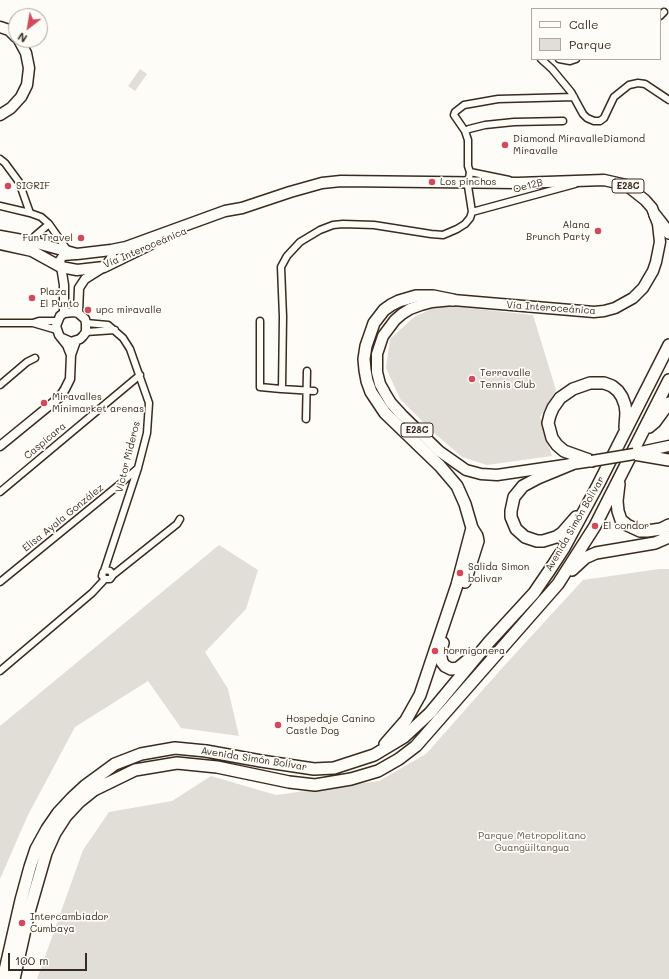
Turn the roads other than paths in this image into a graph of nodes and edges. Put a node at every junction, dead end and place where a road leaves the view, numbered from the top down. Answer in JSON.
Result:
{"nodes":[{"id":1,"x":23,"y":48,"type":"edge"},
{"id":2,"x":541,"y":60,"type":"edge"},
{"id":3,"x":574,"y":97,"type":"junction"},
{"id":4,"x":669,"y":100,"type":"edge"},
{"id":5,"x":0,"y":115,"type":"edge"},
{"id":6,"x":563,"y":121,"type":"dead end"},
{"id":7,"x":465,"y":131,"type":"junction"},
{"id":8,"x":0,"y":159,"type":"edge"},
{"id":9,"x":468,"y":177,"type":"junction"},
{"id":10,"x":589,"y":181,"type":"junction"},
{"id":11,"x":0,"y":206,"type":"edge"},
{"id":12,"x":242,"y":208,"type":"junction"},
{"id":13,"x":472,"y":212,"type":"junction"},
{"id":14,"x":30,"y":213,"type":"junction"},
{"id":15,"x":655,"y":215,"type":"junction"},
{"id":16,"x":49,"y":224,"type":"junction"},
{"id":17,"x":669,"y":234,"type":"edge"},
{"id":18,"x":0,"y":236,"type":"edge"},
{"id":19,"x":0,"y":244,"type":"edge"},
{"id":20,"x":32,"y":247,"type":"junction"},
{"id":21,"x":111,"y":250,"type":"junction"},
{"id":22,"x":72,"y":253,"type":"junction"},
{"id":23,"x":61,"y":267,"type":"junction"},
{"id":24,"x":104,"y":267,"type":"junction"},
{"id":25,"x":453,"y":300,"type":"junction"},
{"id":26,"x":64,"y":313,"type":"junction"},
{"id":27,"x":78,"y":313,"type":"junction"},
{"id":28,"x":58,"y":321,"type":"junction"},
{"id":29,"x":260,"y":321,"type":"dead end"},
{"id":30,"x":0,"y":323,"type":"edge"},
{"id":31,"x":33,"y":323,"type":"junction"},
{"id":32,"x":86,"y":323,"type":"junction"},
{"id":33,"x":57,"y":330,"type":"junction"},
{"id":34,"x":115,"y":330,"type":"junction"},
{"id":35,"x":86,"y":332,"type":"junction"},
{"id":36,"x":62,"y":338,"type":"junction"},
{"id":37,"x":76,"y":341,"type":"junction"},
{"id":38,"x":669,"y":345,"type":"edge"},
{"id":39,"x":71,"y":355,"type":"junction"},
{"id":40,"x":35,"y":358,"type":"dead end"},
{"id":41,"x":307,"y":372,"type":"dead end"},
{"id":42,"x":140,"y":375,"type":"junction"},
{"id":43,"x":669,"y":380,"type":"edge"},
{"id":44,"x":0,"y":385,"type":"edge"},
{"id":45,"x":282,"y":389,"type":"junction"},
{"id":46,"x":307,"y":391,"type":"junction"},
{"id":47,"x":314,"y":391,"type":"dead end"},
{"id":48,"x":669,"y":403,"type":"edge"},
{"id":49,"x":306,"y":419,"type":"dead end"},
{"id":50,"x":624,"y":432,"type":"junction"},
{"id":51,"x":641,"y":435,"type":"junction"},
{"id":52,"x":0,"y":446,"type":"edge"},
{"id":53,"x":669,"y":446,"type":"edge"},
{"id":54,"x":634,"y":454,"type":"junction"},
{"id":55,"x":669,"y":460,"type":"edge"},
{"id":56,"x":592,"y":461,"type":"junction"},
{"id":57,"x":572,"y":464,"type":"junction"},
{"id":58,"x":138,"y":468,"type":"junction"},
{"id":59,"x":620,"y":475,"type":"junction"},
{"id":60,"x":120,"y":484,"type":"junction"},
{"id":61,"x":132,"y":490,"type":"junction"},
{"id":62,"x":0,"y":492,"type":"edge"},
{"id":63,"x":589,"y":502,"type":"junction"},
{"id":64,"x":180,"y":519,"type":"dead end"},
{"id":65,"x":669,"y":525,"type":"edge"},
{"id":66,"x":472,"y":528,"type":"junction"},
{"id":67,"x":669,"y":537,"type":"edge"},
{"id":68,"x":104,"y":571,"type":"junction"},
{"id":69,"x":113,"y":575,"type":"junction"},
{"id":70,"x":105,"y":580,"type":"junction"},
{"id":71,"x":0,"y":582,"type":"edge"},
{"id":72,"x":558,"y":584,"type":"junction"},
{"id":73,"x":489,"y":642,"type":"junction"},
{"id":74,"x":0,"y":671,"type":"edge"},
{"id":75,"x":374,"y":755,"type":"junction"},
{"id":76,"x":3,"y":979,"type":"edge"},
{"id":77,"x":14,"y":979,"type":"edge"}],
"edges":[{"from":1,"to":5,"type":"main road"},
{"from":2,"to":3,"type":"street"},
{"from":3,"to":4,"type":"street"},
{"from":3,"to":7,"type":"street"},
{"from":6,"to":7,"type":"street"},
{"from":7,"to":9,"type":"street"},
{"from":8,"to":14,"type":"street"},
{"from":9,"to":10,"type":"main road","name":"Vía Interoceánica","number":"E28C"},
{"from":9,"to":12,"type":"main road","name":"Vía Interoceánica","number":"E28C"},
{"from":9,"to":13,"type":"street"},
{"from":10,"to":13,"type":"street","name":"Oe12B"},
{"from":10,"to":15,"type":"main road","name":"Vía Interoceánica","number":"E28C"},
{"from":11,"to":14,"type":"street"},
{"from":12,"to":21,"type":"main road","name":"Vía Interoceánica"},
{"from":12,"to":24,"type":"main road","name":"Vía Interoceánica"},
{"from":13,"to":45,"type":"street"},
{"from":14,"to":16,"type":"street"},
{"from":15,"to":17,"type":"highway"},
{"from":15,"to":25,"type":"main road","name":"Vía Interoceánica","number":"E28C"},
{"from":16,"to":20,"type":"street"},
{"from":16,"to":22,"type":"street"},
{"from":18,"to":20,"type":"main road","name":"Vía Interoceánica"},
{"from":19,"to":20,"type":"main road","name":"Vía Interoceánica"},
{"from":20,"to":22,"type":"main road","name":"Vía Interoceánica"},
{"from":20,"to":23,"type":"main road","name":"Vía Interoceánica"},
{"from":21,"to":22,"type":"main road","name":"Vía Interoceánica"},
{"from":21,"to":24,"type":"street"},
{"from":22,"to":23,"type":"street"},
{"from":23,"to":24,"type":"main road","name":"Vía Interoceánica"},
{"from":23,"to":26,"type":"street"},
{"from":24,"to":27,"type":"street"},
{"from":25,"to":57,"type":"main road","name":"Vía Interoceánica","number":"E28C"},
{"from":25,"to":66,"type":"highway"},
{"from":26,"to":27,"type":"street"},
{"from":26,"to":28,"type":"street"},
{"from":27,"to":32,"type":"street"},
{"from":28,"to":31,"type":"street"},
{"from":28,"to":33,"type":"street"},
{"from":29,"to":45,"type":"street"},
{"from":30,"to":31,"type":"street"},
{"from":31,"to":33,"type":"street"},
{"from":32,"to":34,"type":"street"},
{"from":32,"to":35,"type":"street"},
{"from":33,"to":36,"type":"street"},
{"from":34,"to":35,"type":"street"},
{"from":34,"to":42,"type":"street","name":"Victor Mideros"},
{"from":35,"to":37,"type":"street"},
{"from":36,"to":37,"type":"street"},
{"from":36,"to":39,"type":"street"},
{"from":37,"to":39,"type":"street"},
{"from":38,"to":50,"type":"highway","name":"Avenida Simón Bolívar"},
{"from":39,"to":52,"type":"street"},
{"from":40,"to":44,"type":"street"},
{"from":41,"to":46,"type":"street"},
{"from":42,"to":58,"type":"street","name":"Victor Mideros"},
{"from":42,"to":62,"type":"street","name":"Caspicara"},
{"from":43,"to":51,"type":"highway","name":"Avenida Simón Bolívar"},
{"from":45,"to":46,"type":"street"},
{"from":46,"to":47,"type":"street"},
{"from":46,"to":49,"type":"street"},
{"from":48,"to":51,"type":"highway"},
{"from":50,"to":56,"type":"highway"},
{"from":50,"to":63,"type":"highway","name":"Avenida Simón Bolívar"},
{"from":51,"to":59,"type":"highway","name":"Avenida Simón Bolívar"},
{"from":53,"to":54,"type":"main road","name":"Vía Interoceánica","number":"E28C"},
{"from":54,"to":55,"type":"highway"},
{"from":54,"to":56,"type":"main road","name":"Vía Interoceánica","number":"E28C","bridge":true},
{"from":56,"to":57,"type":"main road","name":"Vía Interoceánica","number":"E28C"},
{"from":57,"to":63,"type":"highway"},
{"from":58,"to":60,"type":"street","name":"Elisa Ayala González"},
{"from":58,"to":61,"type":"street","name":"Victor Mideros"},
{"from":59,"to":65,"type":"highway"},
{"from":59,"to":72,"type":"highway","name":"Avenida Simón Bolívar"},
{"from":60,"to":61,"type":"street"},
{"from":60,"to":71,"type":"street","name":"Elisa Ayala González"},
{"from":61,"to":68,"type":"street","name":"Victor Mideros"},
{"from":63,"to":73,"type":"highway","name":"Avenida Simón Bolívar"},
{"from":64,"to":69,"type":"street"},
{"from":66,"to":73,"type":"highway"},
{"from":66,"to":75,"type":"highway"},
{"from":67,"to":72,"type":"highway"},
{"from":68,"to":69,"type":"street"},
{"from":68,"to":70,"type":"street","name":"Victor Mideros"},
{"from":69,"to":70,"type":"street"},
{"from":70,"to":74,"type":"street"},
{"from":72,"to":77,"type":"highway","name":"Avenida Simón Bolívar"},
{"from":73,"to":75,"type":"highway","name":"Avenida Simón Bolívar"},
{"from":75,"to":76,"type":"highway","name":"Avenida Simón Bolívar"}]}
